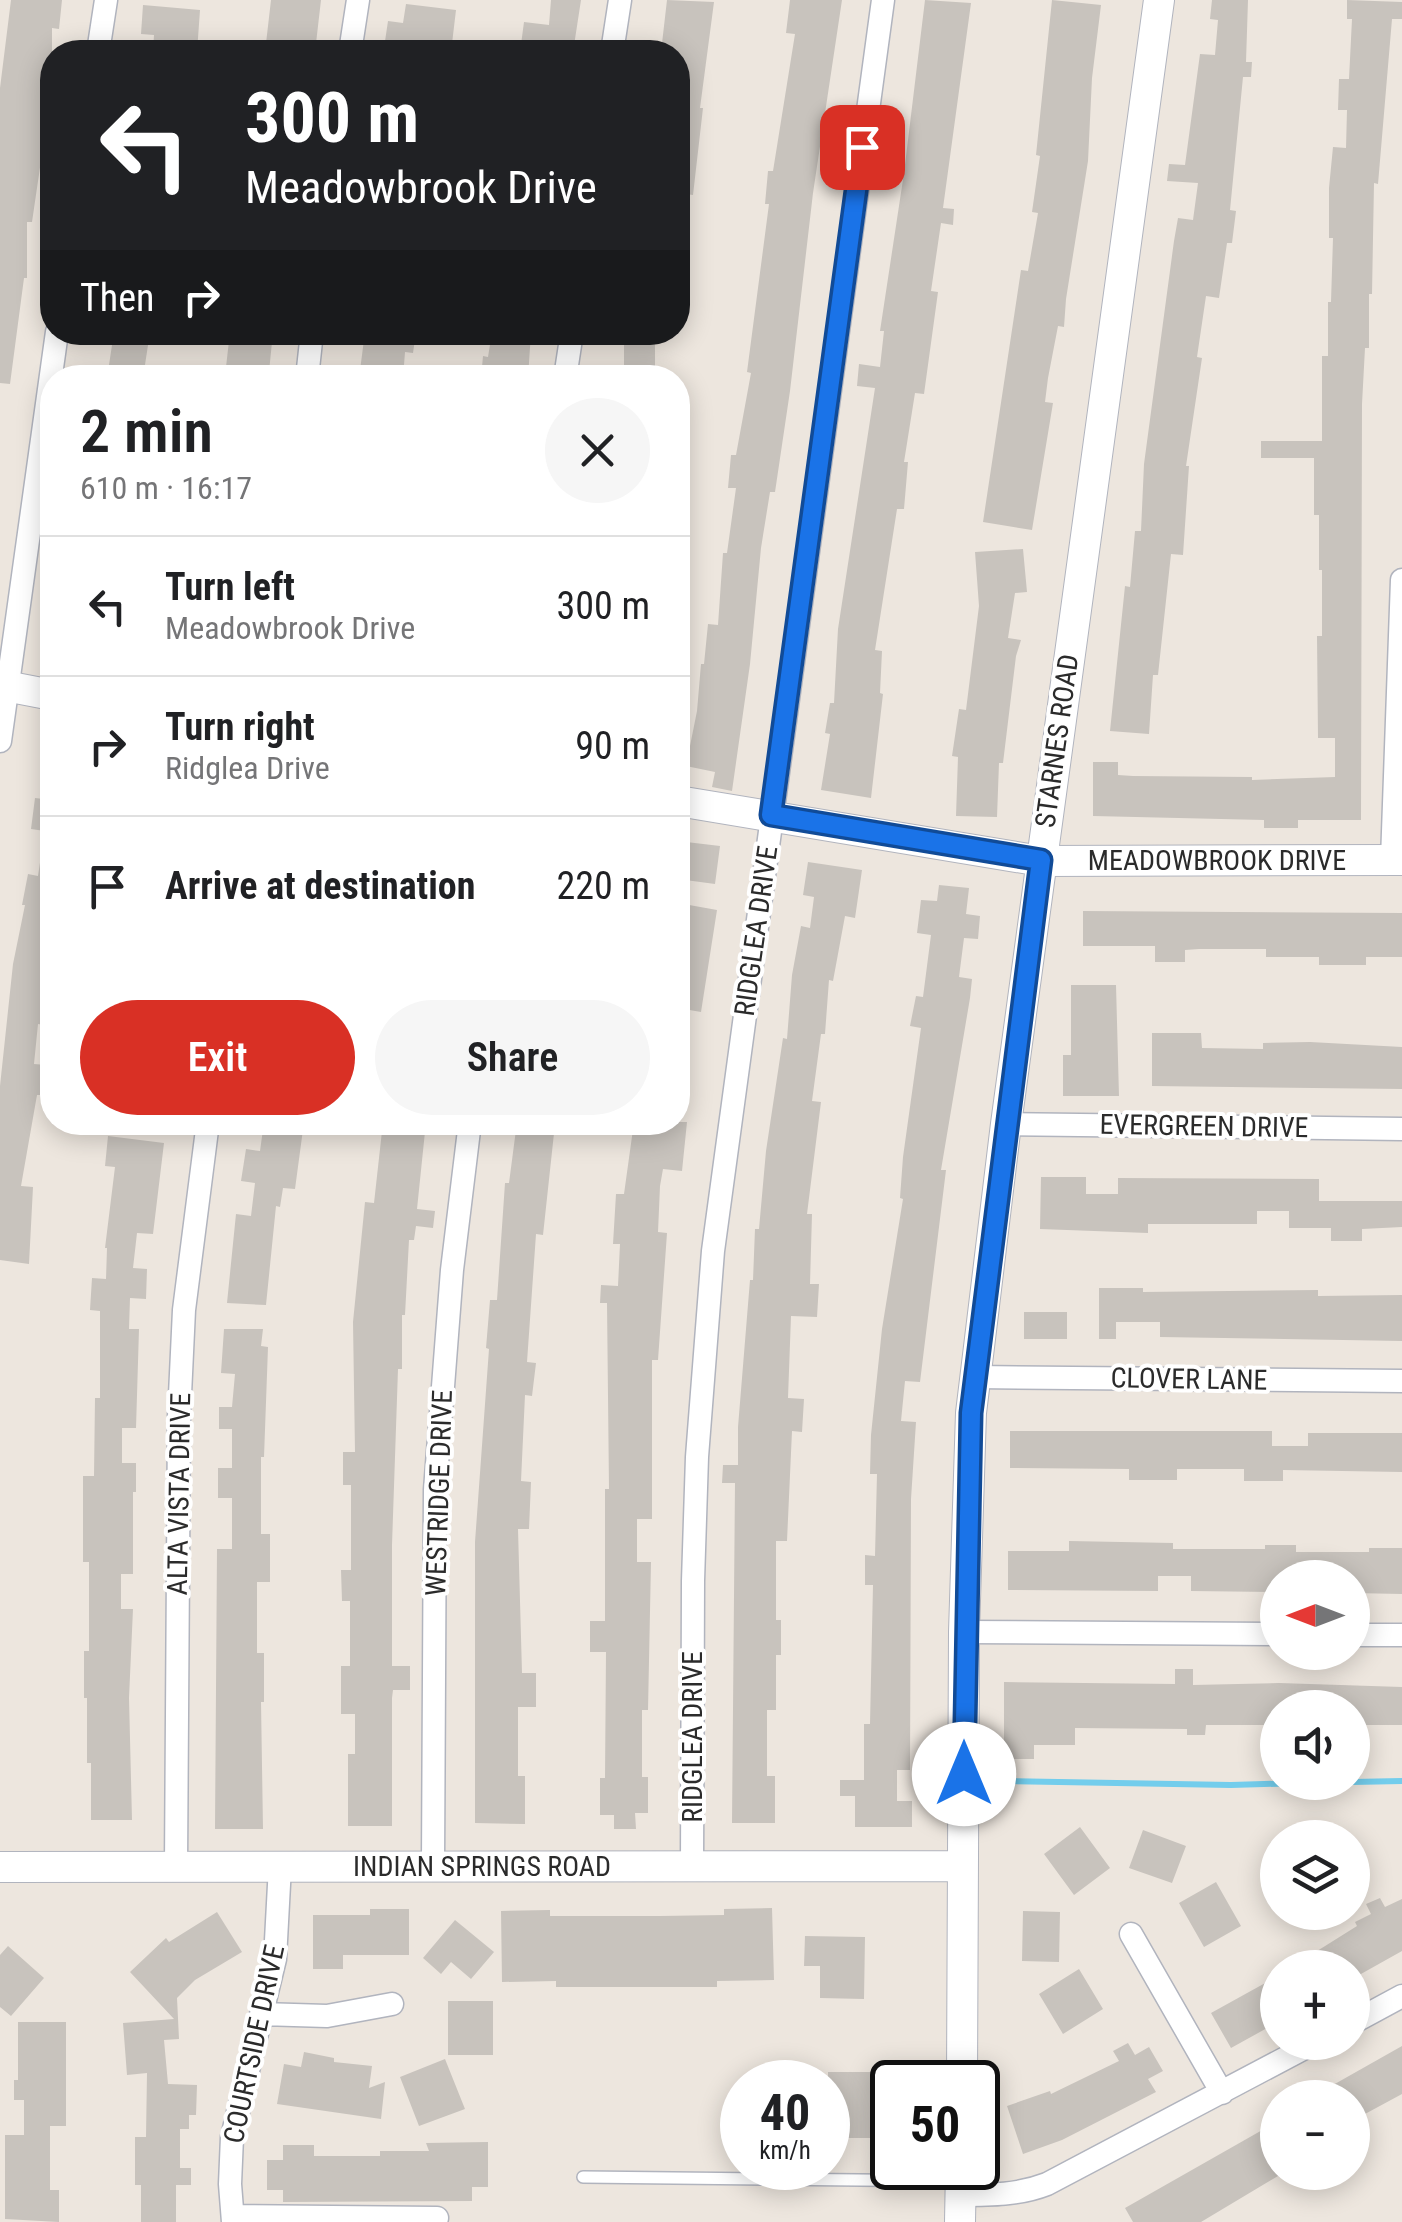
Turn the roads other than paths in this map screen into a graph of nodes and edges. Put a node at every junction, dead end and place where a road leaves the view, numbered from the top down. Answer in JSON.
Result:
{"nodes":[{"id":1,"x":106,"y":0,"type":"edge"},
{"id":2,"x":358,"y":0,"type":"edge"},
{"id":3,"x":620,"y":0,"type":"edge"},
{"id":4,"x":883,"y":0,"type":"edge"},
{"id":5,"x":1160,"y":0,"type":"edge"},
{"id":6,"x":100,"y":40,"type":"edge"},
{"id":7,"x":352,"y":40,"type":"edge"},
{"id":8,"x":614,"y":40,"type":"edge"},
{"id":9,"x":40,"y":446,"type":"edge"},
{"id":10,"x":1402,"y":580,"type":"edge"},
{"id":11,"x":4,"y":686,"type":"edge"},
{"id":12,"x":40,"y":693,"type":"edge"},
{"id":13,"x":0,"y":741,"type":"edge"},
{"id":14,"x":690,"y":803,"type":"edge"},
{"id":15,"x":771,"y":815,"type":"junction"},
{"id":16,"x":1041,"y":860,"type":"junction"},
{"id":17,"x":1397,"y":860,"type":"edge"},
{"id":18,"x":1006,"y":1124,"type":"junction"},
{"id":19,"x":1402,"y":1129,"type":"edge"},
{"id":20,"x":206,"y":1135,"type":"edge"},
{"id":21,"x":468,"y":1135,"type":"edge"},
{"id":22,"x":976,"y":1377,"type":"junction"},
{"id":23,"x":1402,"y":1381,"type":"edge"},
{"id":24,"x":964,"y":1632,"type":"junction"},
{"id":25,"x":1260,"y":1634,"type":"edge"},
{"id":26,"x":1370,"y":1635,"type":"edge"},
{"id":27,"x":1402,"y":1635,"type":"edge"},
{"id":28,"x":434,"y":1864,"type":"junction"},
{"id":29,"x":176,"y":1866,"type":"junction"},
{"id":30,"x":280,"y":1866,"type":"junction"},
{"id":31,"x":692,"y":1866,"type":"junction"},
{"id":32,"x":963,"y":1866,"type":"junction"},
{"id":33,"x":0,"y":1867,"type":"edge"},
{"id":34,"x":1131,"y":1934,"type":"dead end"},
{"id":35,"x":1402,"y":1996,"type":"edge"},
{"id":36,"x":392,"y":2004,"type":"dead end"},
{"id":37,"x":1370,"y":2013,"type":"edge"},
{"id":38,"x":261,"y":2014,"type":"junction"},
{"id":39,"x":962,"y":2060,"type":"edge"},
{"id":40,"x":1283,"y":2060,"type":"edge"},
{"id":41,"x":1222,"y":2093,"type":"junction"},
{"id":42,"x":583,"y":2178,"type":"dead end"},
{"id":43,"x":961,"y":2192,"type":"edge"},
{"id":44,"x":437,"y":2218,"type":"dead end"},
{"id":45,"x":233,"y":2219,"type":"edge"}],
"edges":[{"from":1,"to":6,"type":"street"},
{"from":2,"to":7,"type":"street"},
{"from":3,"to":8,"type":"street"},
{"from":4,"to":15,"type":"street","name":"RIDGLEA DRIVE"},
{"from":5,"to":16,"type":"main road","name":"STARNES ROAD"},
{"from":9,"to":11,"type":"street"},
{"from":10,"to":17,"type":"street"},
{"from":11,"to":12,"type":"main road"},
{"from":11,"to":13,"type":"street"},
{"from":14,"to":15,"type":"main road","name":"MEADOWBROOK DRIVE"},
{"from":15,"to":16,"type":"main road","name":"MEADOWBROOK DRIVE"},
{"from":15,"to":31,"type":"street","name":"RIDGLEA DRIVE"},
{"from":16,"to":17,"type":"main road","name":"MEADOWBROOK DRIVE"},
{"from":16,"to":18,"type":"main road","name":"STARNES ROAD"},
{"from":18,"to":19,"type":"street","name":"EVERGREEN DRIVE"},
{"from":18,"to":22,"type":"main road","name":"STARNES ROAD"},
{"from":20,"to":29,"type":"street","name":"ALTA VISTA DRIVE"},
{"from":21,"to":28,"type":"street","name":"WESTRIDGE DRIVE"},
{"from":22,"to":23,"type":"street","name":"CLOVER LANE"},
{"from":22,"to":24,"type":"main road","name":"STARNES ROAD"},
{"from":24,"to":25,"type":"street"},
{"from":24,"to":32,"type":"main road","name":"STARNES ROAD"},
{"from":26,"to":27,"type":"street"},
{"from":28,"to":30,"type":"main road","name":"INDIAN SPRINGS ROAD"},
{"from":28,"to":31,"type":"main road","name":"INDIAN SPRINGS ROAD"},
{"from":29,"to":30,"type":"main road","name":"INDIAN SPRINGS ROAD"},
{"from":29,"to":33,"type":"main road","name":"INDIAN SPRINGS ROAD"},
{"from":30,"to":38,"type":"street","name":"COURTSIDE DRIVE"},
{"from":31,"to":32,"type":"main road","name":"INDIAN SPRINGS ROAD"},
{"from":32,"to":39,"type":"main road","name":"STARNES ROAD"},
{"from":34,"to":41,"type":"street"},
{"from":35,"to":37,"type":"street"},
{"from":36,"to":38,"type":"street"},
{"from":38,"to":45,"type":"street","name":"COURTSIDE DRIVE"},
{"from":40,"to":41,"type":"street"},
{"from":41,"to":43,"type":"street"},
{"from":42,"to":43,"type":"lane"},
{"from":44,"to":45,"type":"street"}]}
